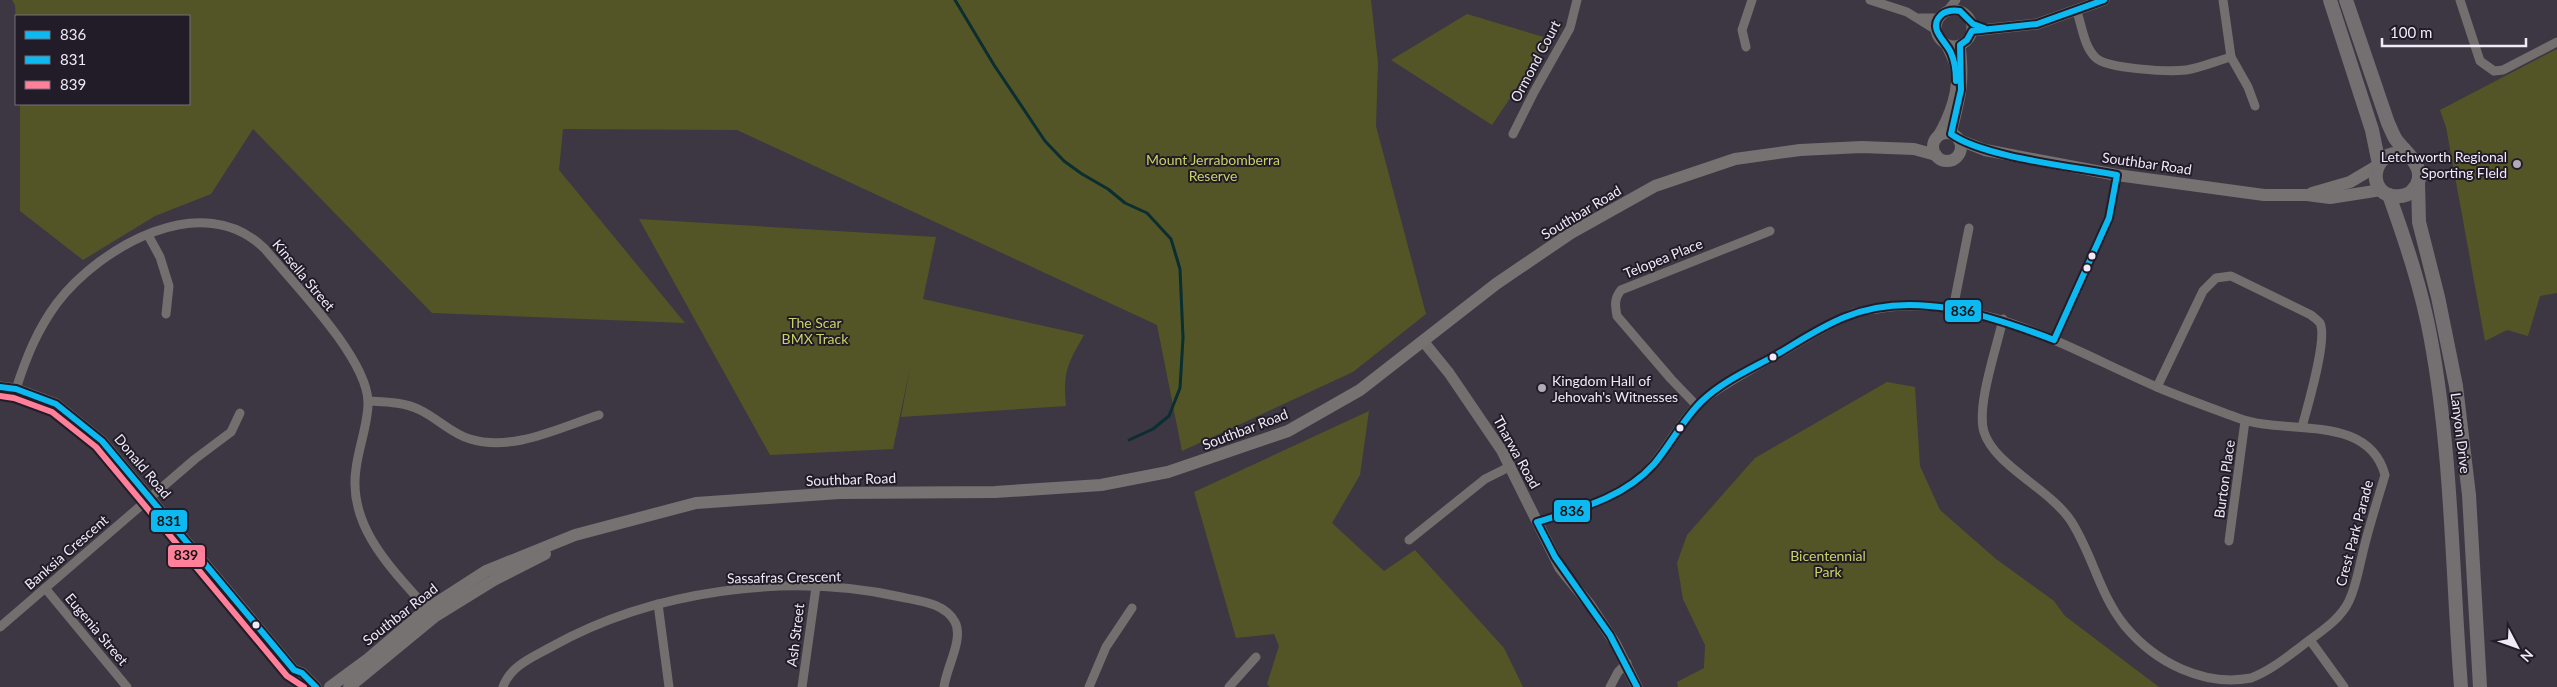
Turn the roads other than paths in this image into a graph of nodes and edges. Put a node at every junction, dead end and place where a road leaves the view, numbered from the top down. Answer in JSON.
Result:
{"nodes":[{"id":1,"x":1577,"y":0,"type":"edge"},
{"id":2,"x":1752,"y":0,"type":"edge"},
{"id":3,"x":1870,"y":0,"type":"edge"},
{"id":4,"x":2104,"y":0,"type":"edge"},
{"id":5,"x":2223,"y":0,"type":"edge"},
{"id":6,"x":2330,"y":0,"type":"edge"},
{"id":7,"x":2346,"y":0,"type":"edge"},
{"id":8,"x":2460,"y":0,"type":"edge"},
{"id":9,"x":1948,"y":12,"type":"edge"},
{"id":10,"x":2077,"y":12,"type":"junction"},
{"id":11,"x":1971,"y":27,"type":"junction"},
{"id":12,"x":2557,"y":42,"type":"edge"},
{"id":13,"x":1946,"y":44,"type":"junction"},
{"id":14,"x":1960,"y":45,"type":"junction"},
{"id":15,"x":1746,"y":47,"type":"dead end"},
{"id":16,"x":2231,"y":57,"type":"junction"},
{"id":17,"x":2255,"y":106,"type":"dead end"},
{"id":18,"x":1514,"y":134,"type":"dead end"},
{"id":19,"x":1955,"y":137,"type":"junction"},
{"id":20,"x":1936,"y":145,"type":"junction"},
{"id":21,"x":1985,"y":150,"type":"junction"},
{"id":22,"x":1958,"y":156,"type":"junction"},
{"id":23,"x":2411,"y":157,"type":"junction"},
{"id":24,"x":2378,"y":165,"type":"junction"},
{"id":25,"x":2117,"y":175,"type":"junction"},
{"id":26,"x":2418,"y":182,"type":"junction"},
{"id":27,"x":2385,"y":193,"type":"junction"},
{"id":28,"x":2307,"y":195,"type":"junction"},
{"id":29,"x":1969,"y":228,"type":"dead end"},
{"id":30,"x":1770,"y":230,"type":"dead end"},
{"id":31,"x":148,"y":235,"type":"junction"},
{"id":32,"x":1953,"y":309,"type":"junction"},
{"id":33,"x":166,"y":314,"type":"dead end"},
{"id":34,"x":2003,"y":319,"type":"junction"},
{"id":35,"x":2054,"y":340,"type":"junction"},
{"id":36,"x":1423,"y":341,"type":"junction"},
{"id":37,"x":0,"y":387,"type":"edge"},
{"id":38,"x":2157,"y":387,"type":"junction"},
{"id":39,"x":16,"y":389,"type":"junction"},
{"id":40,"x":368,"y":401,"type":"junction"},
{"id":41,"x":1697,"y":406,"type":"junction"},
{"id":42,"x":240,"y":413,"type":"dead end"},
{"id":43,"x":599,"y":415,"type":"dead end"},
{"id":44,"x":2246,"y":421,"type":"junction"},
{"id":45,"x":2302,"y":427,"type":"junction"},
{"id":46,"x":1511,"y":466,"type":"junction"},
{"id":47,"x":150,"y":498,"type":"junction"},
{"id":48,"x":1537,"y":522,"type":"junction"},
{"id":49,"x":1409,"y":540,"type":"dead end"},
{"id":50,"x":2229,"y":541,"type":"dead end"},
{"id":51,"x":816,"y":587,"type":"junction"},
{"id":52,"x":45,"y":588,"type":"junction"},
{"id":53,"x":658,"y":604,"type":"junction"},
{"id":54,"x":1132,"y":608,"type":"dead end"},
{"id":55,"x":431,"y":613,"type":"junction"},
{"id":56,"x":0,"y":627,"type":"edge"},
{"id":57,"x":2310,"y":640,"type":"junction"},
{"id":58,"x":1256,"y":657,"type":"dead end"},
{"id":59,"x":1627,"y":663,"type":"junction"},
{"id":60,"x":294,"y":670,"type":"junction"},
{"id":61,"x":128,"y":687,"type":"edge"},
{"id":62,"x":302,"y":687,"type":"edge"},
{"id":63,"x":316,"y":687,"type":"edge"},
{"id":64,"x":330,"y":687,"type":"edge"},
{"id":65,"x":349,"y":687,"type":"edge"},
{"id":66,"x":503,"y":687,"type":"edge"},
{"id":67,"x":669,"y":687,"type":"edge"},
{"id":68,"x":802,"y":687,"type":"edge"},
{"id":69,"x":944,"y":687,"type":"edge"},
{"id":70,"x":1089,"y":687,"type":"edge"},
{"id":71,"x":1229,"y":687,"type":"edge"},
{"id":72,"x":1610,"y":687,"type":"edge"},
{"id":73,"x":1637,"y":687,"type":"edge"},
{"id":74,"x":2344,"y":687,"type":"edge"},
{"id":75,"x":2461,"y":687,"type":"edge"},
{"id":76,"x":2480,"y":687,"type":"edge"}],
"edges":[{"from":1,"to":18,"type":"street","name":"Ormond Court"},
{"from":2,"to":15,"type":"street"},
{"from":3,"to":9,"type":"street"},
{"from":4,"to":10,"type":"street"},
{"from":5,"to":16,"type":"street"},
{"from":6,"to":24,"type":"main road"},
{"from":7,"to":23,"type":"main road"},
{"from":8,"to":12,"type":"street"},
{"from":9,"to":11,"type":"street"},
{"from":9,"to":13,"type":"street"},
{"from":10,"to":11,"type":"street"},
{"from":10,"to":16,"type":"street"},
{"from":11,"to":14,"type":"street"},
{"from":13,"to":14,"type":"street"},
{"from":13,"to":20,"type":"street"},
{"from":14,"to":19,"type":"street"},
{"from":16,"to":17,"type":"street"},
{"from":19,"to":20,"type":"main road"},
{"from":19,"to":21,"type":"main road","name":"Southbar Road"},
{"from":19,"to":22,"type":"main road"},
{"from":20,"to":22,"type":"main road","name":"Southbar Road"},
{"from":20,"to":36,"type":"main road","name":"Southbar Road"},
{"from":21,"to":22,"type":"main road","name":"Southbar Road"},
{"from":21,"to":25,"type":"main road","name":"Southbar Road"},
{"from":23,"to":24,"type":"main road"},
{"from":23,"to":26,"type":"main road"},
{"from":24,"to":27,"type":"main road"},
{"from":24,"to":28,"type":"main road","name":"Southbar Road"},
{"from":25,"to":28,"type":"main road","name":"Southbar Road"},
{"from":25,"to":35,"type":"street"},
{"from":26,"to":27,"type":"main road"},
{"from":26,"to":76,"type":"main road","name":"Lanyon Drive"},
{"from":27,"to":28,"type":"main road","name":"Southbar Road"},
{"from":27,"to":75,"type":"main road","name":"Lanyon Drive"},
{"from":29,"to":32,"type":"street"},
{"from":30,"to":41,"type":"street","name":"Telopea Place"},
{"from":31,"to":33,"type":"street"},
{"from":31,"to":39,"type":"street","name":"Kinsella Street"},
{"from":31,"to":40,"type":"street","name":"Kinsella Street"},
{"from":32,"to":34,"type":"street","name":"Crest Park Parade"},
{"from":32,"to":41,"type":"street","name":"Crest Park Parade"},
{"from":34,"to":35,"type":"street","name":"Crest Park Parade"},
{"from":34,"to":57,"type":"street","name":"Crest Park Parade"},
{"from":35,"to":38,"type":"street","name":"Crest Park Parade"},
{"from":36,"to":46,"type":"street","name":"Tharwa Road"},
{"from":36,"to":55,"type":"main road","name":"Southbar Road"},
{"from":37,"to":39,"type":"street","name":"Donald Road"},
{"from":38,"to":44,"type":"street","name":"Crest Park Parade"},
{"from":38,"to":45,"type":"street"},
{"from":39,"to":47,"type":"street","name":"Donald Road"},
{"from":40,"to":43,"type":"street"},
{"from":40,"to":55,"type":"street","name":"Kinsella Street"},
{"from":41,"to":48,"type":"street","name":"Crest Park Parade"},
{"from":42,"to":47,"type":"street","name":"Banksia Crescent"},
{"from":44,"to":45,"type":"street","name":"Crest Park Parade"},
{"from":44,"to":50,"type":"street","name":"Burton Place"},
{"from":45,"to":57,"type":"street","name":"Crest Park Parade"},
{"from":46,"to":48,"type":"street","name":"Tharwa Road"},
{"from":46,"to":49,"type":"street"},
{"from":47,"to":52,"type":"street","name":"Banksia Crescent"},
{"from":47,"to":60,"type":"street","name":"Donald Road"},
{"from":48,"to":59,"type":"street","name":"Tharwa Road"},
{"from":51,"to":53,"type":"street","name":"Sassafras Crescent"},
{"from":51,"to":68,"type":"street","name":"Ash Street"},
{"from":51,"to":69,"type":"street","name":"Sassafras Crescent"},
{"from":52,"to":56,"type":"street","name":"Banksia Crescent"},
{"from":52,"to":61,"type":"street","name":"Eugenia Street"},
{"from":53,"to":66,"type":"street","name":"Sassafras Crescent"},
{"from":53,"to":67,"type":"street"},
{"from":54,"to":70,"type":"street"},
{"from":55,"to":64,"type":"main road","name":"Southbar Road"},
{"from":55,"to":65,"type":"main road","name":"Southbar Road"},
{"from":57,"to":74,"type":"street"},
{"from":58,"to":71,"type":"street"},
{"from":59,"to":72,"type":"street"},
{"from":59,"to":73,"type":"street","name":"Tharwa Road"},
{"from":60,"to":62,"type":"street","name":"Donald Road"},
{"from":60,"to":63,"type":"street","name":"Donald Road"}]}
